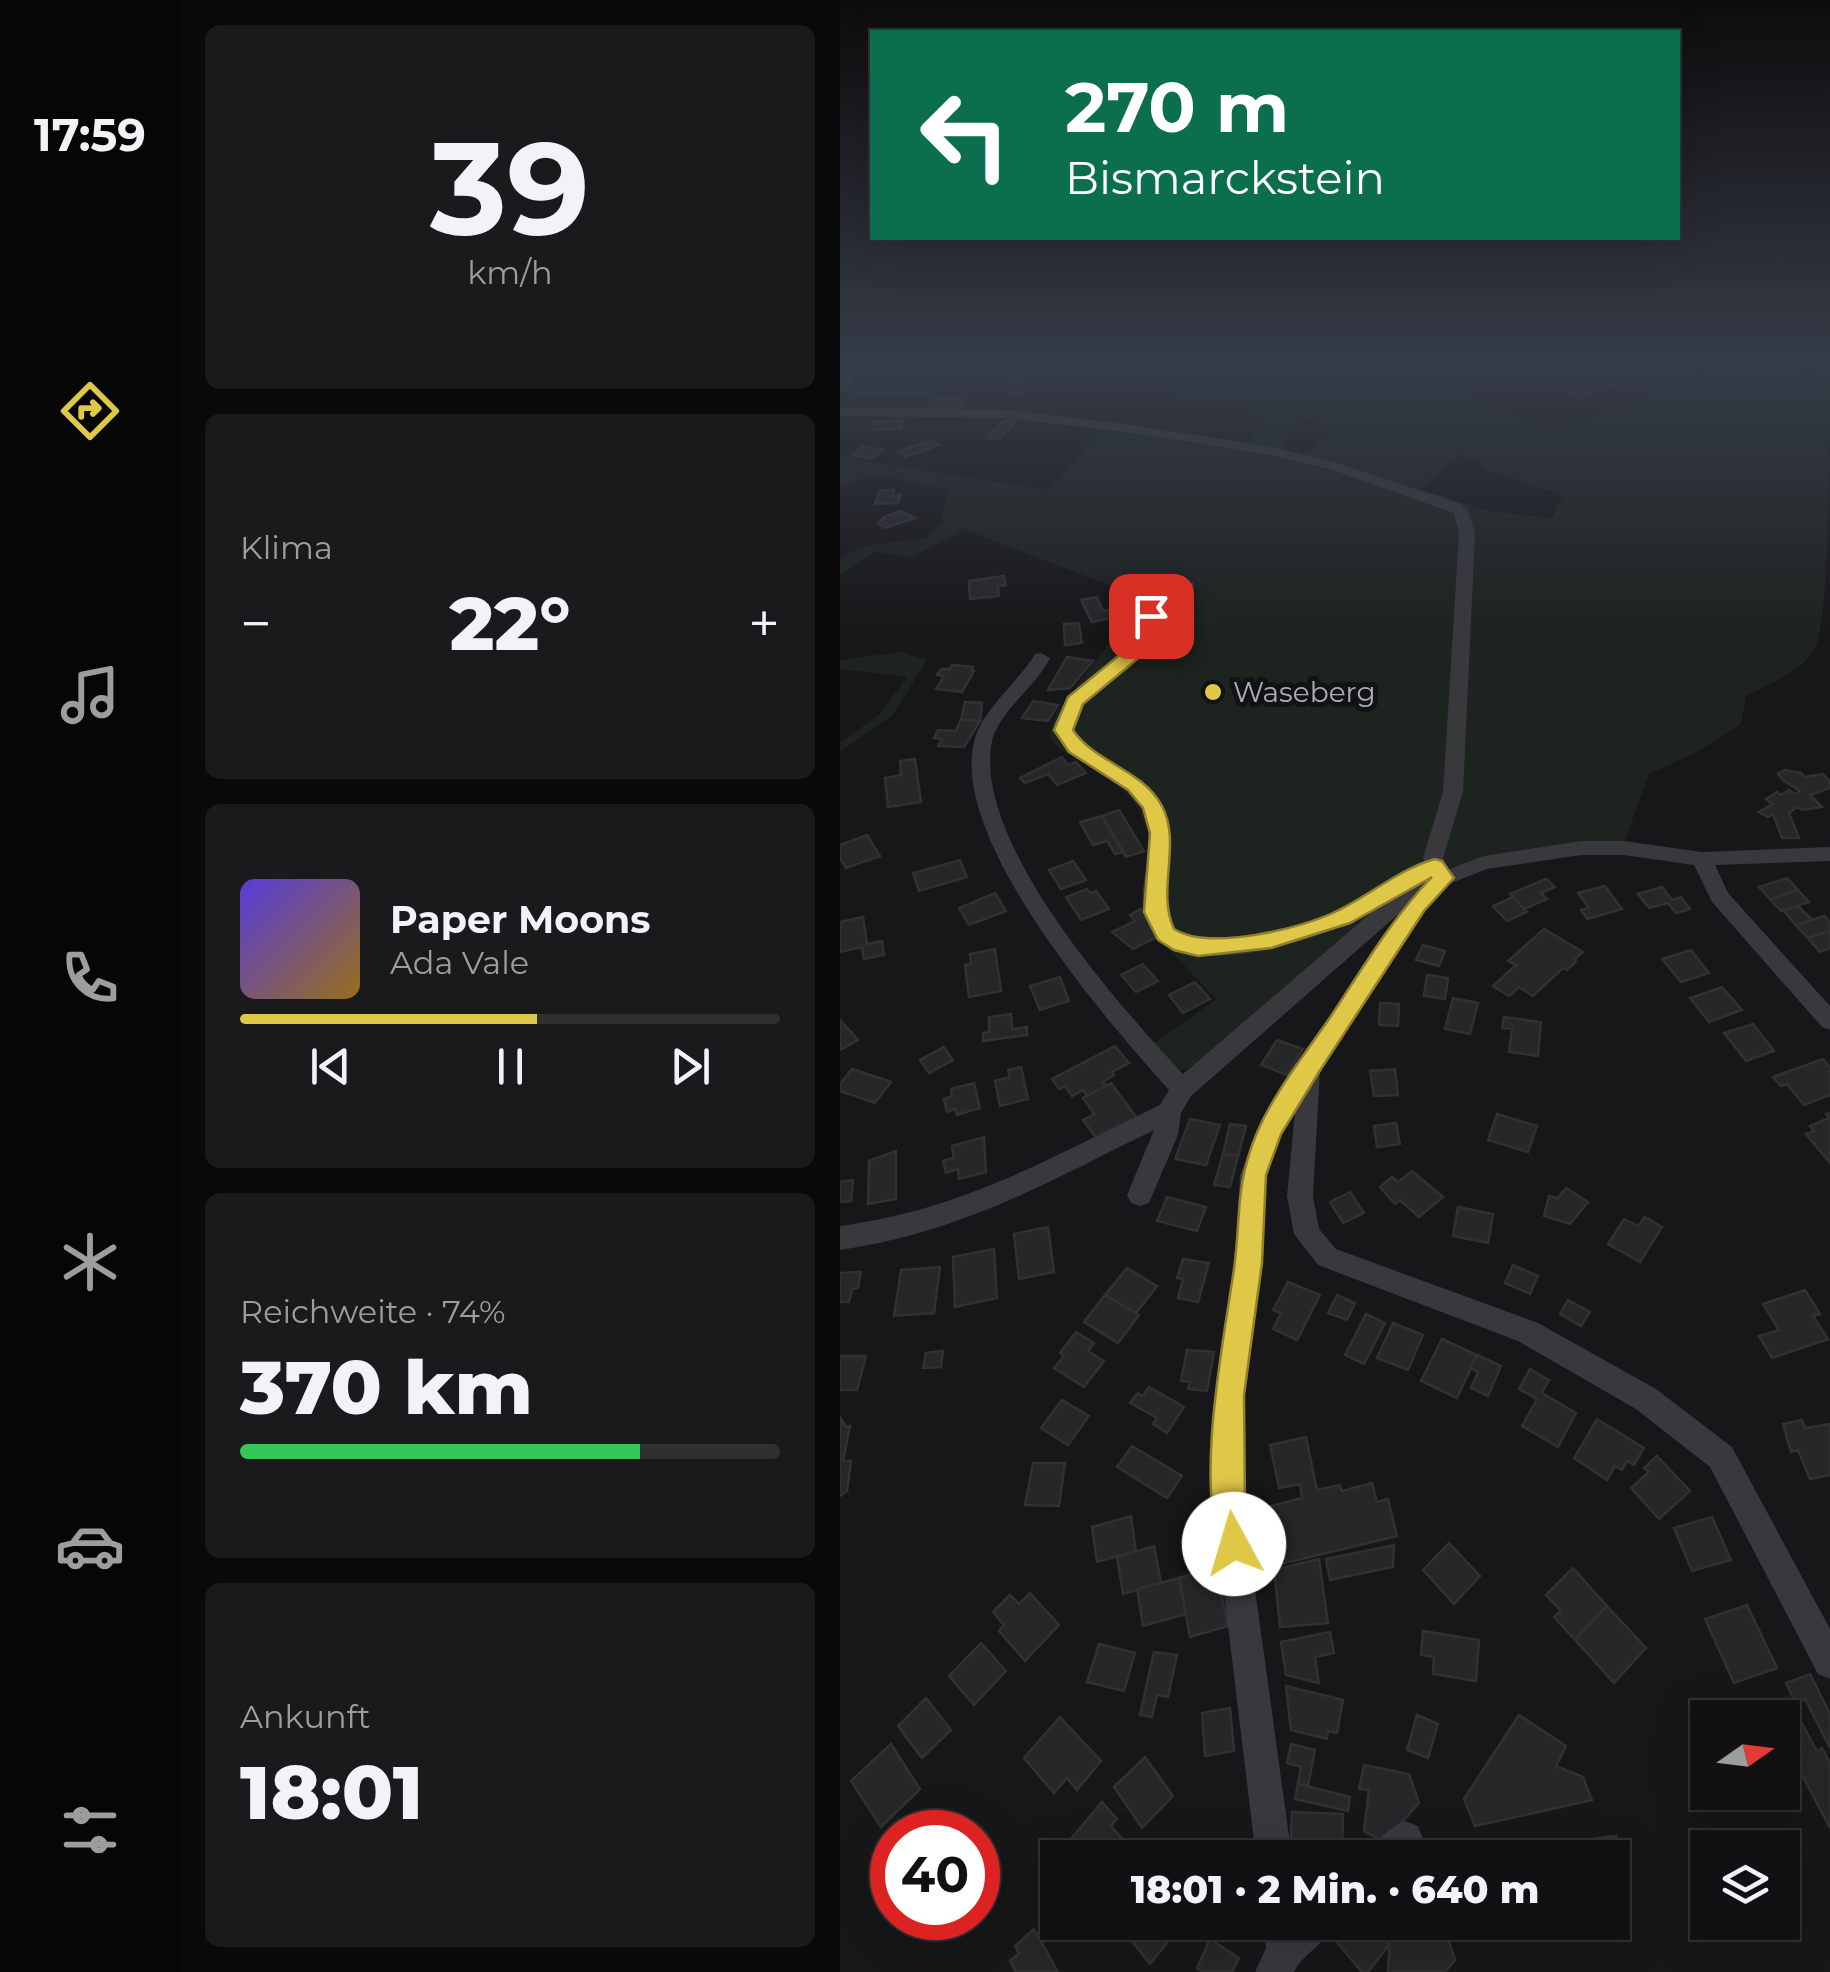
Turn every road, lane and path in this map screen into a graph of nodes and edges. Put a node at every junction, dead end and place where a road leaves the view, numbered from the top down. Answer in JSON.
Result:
{"nodes":[{"id":1,"x":1276,"y":453,"type":"edge"},
{"id":2,"x":1188,"y":585,"type":"dead end"},
{"id":3,"x":1041,"y":658,"type":"dead end"},
{"id":4,"x":1830,"y":854,"type":"edge"},
{"id":5,"x":1702,"y":858,"type":"junction"},
{"id":6,"x":1439,"y":872,"type":"junction"},
{"id":7,"x":1830,"y":1021,"type":"edge"},
{"id":8,"x":1310,"y":1065,"type":"junction"},
{"id":9,"x":1176,"y":1101,"type":"junction"},
{"id":10,"x":1140,"y":1195,"type":"dead end"},
{"id":11,"x":840,"y":1238,"type":"edge"},
{"id":12,"x":1830,"y":1662,"type":"edge"},
{"id":13,"x":1272,"y":1840,"type":"edge"}],
"edges":[{"from":1,"to":6,"type":"street"},
{"from":2,"to":6,"type":"street"},
{"from":3,"to":9,"type":"street"},
{"from":4,"to":5,"type":"street"},
{"from":5,"to":6,"type":"street"},
{"from":5,"to":7,"type":"street"},
{"from":6,"to":8,"type":"street"},
{"from":6,"to":9,"type":"street"},
{"from":8,"to":12,"type":"street"},
{"from":8,"to":13,"type":"street"},
{"from":9,"to":10,"type":"street"},
{"from":9,"to":11,"type":"street"}]}
